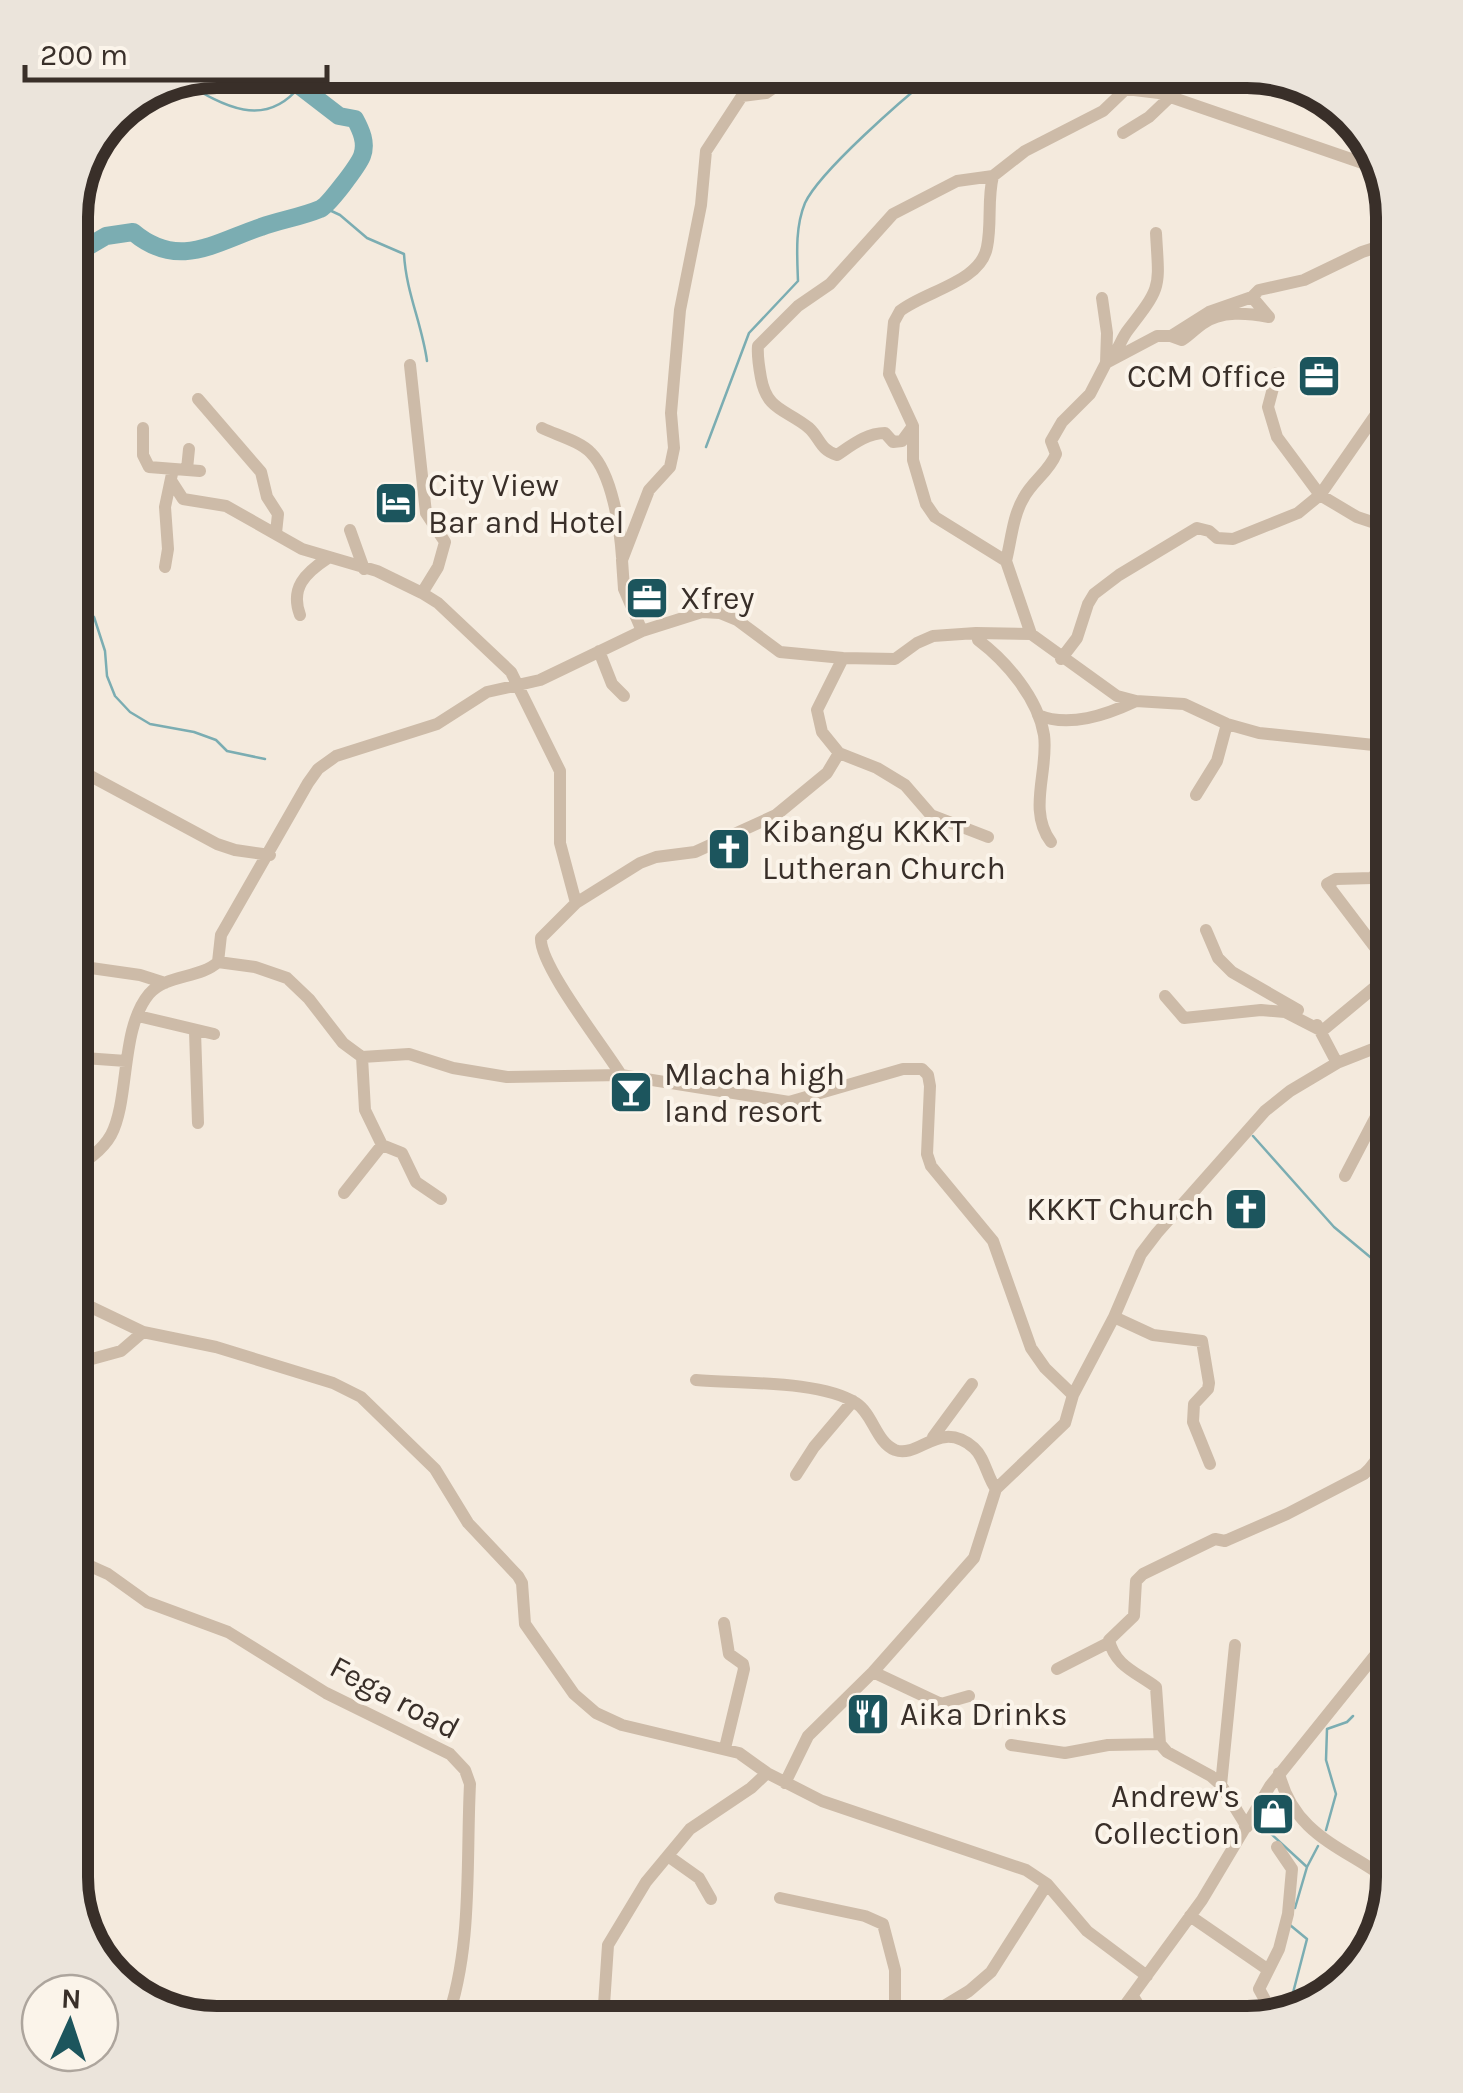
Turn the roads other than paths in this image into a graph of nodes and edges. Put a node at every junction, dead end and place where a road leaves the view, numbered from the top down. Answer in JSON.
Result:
{"nodes":[{"id":1,"x":773,"y":88,"type":"edge"},
{"id":2,"x":1127,"y":88,"type":"joint"},
{"id":3,"x":1170,"y":96,"type":"junction"},
{"id":4,"x":1123,"y":133,"type":"dead end"},
{"id":5,"x":1364,"y":163,"type":"edge"},
{"id":6,"x":993,"y":176,"type":"junction"},
{"id":7,"x":1156,"y":232,"type":"dead end"},
{"id":8,"x":1376,"y":247,"type":"edge"},
{"id":9,"x":1252,"y":297,"type":"junction"},
{"id":10,"x":1102,"y":298,"type":"dead end"},
{"id":11,"x":1170,"y":336,"type":"junction"},
{"id":12,"x":1106,"y":363,"type":"junction"},
{"id":13,"x":410,"y":366,"type":"dead end"},
{"id":14,"x":1277,"y":373,"type":"dead end"},
{"id":15,"x":198,"y":400,"type":"dead end"},
{"id":16,"x":1376,"y":415,"type":"edge"},
{"id":17,"x":913,"y":426,"type":"junction"},
{"id":18,"x":143,"y":428,"type":"dead end"},
{"id":19,"x":542,"y":428,"type":"dead end"},
{"id":20,"x":189,"y":449,"type":"dead end"},
{"id":21,"x":183,"y":473,"type":"junction"},
{"id":22,"x":1320,"y":496,"type":"junction"},
{"id":23,"x":1376,"y":523,"type":"edge"},
{"id":24,"x":350,"y":530,"type":"dead end"},
{"id":25,"x":276,"y":533,"type":"junction"},
{"id":26,"x":328,"y":558,"type":"junction"},
{"id":27,"x":622,"y":560,"type":"junction"},
{"id":28,"x":1006,"y":561,"type":"junction"},
{"id":29,"x":164,"y":567,"type":"dead end"},
{"id":30,"x":364,"y":568,"type":"junction"},
{"id":31,"x":422,"y":593,"type":"junction"},
{"id":32,"x":300,"y":616,"type":"dead end"},
{"id":33,"x":642,"y":631,"type":"junction"},
{"id":34,"x":1031,"y":634,"type":"junction"},
{"id":35,"x":978,"y":640,"type":"dead end"},
{"id":36,"x":600,"y":651,"type":"junction"},
{"id":37,"x":844,"y":658,"type":"junction"},
{"id":38,"x":1062,"y":658,"type":"junction"},
{"id":39,"x":518,"y":686,"type":"junction"},
{"id":40,"x":624,"y":696,"type":"dead end"},
{"id":41,"x":1136,"y":701,"type":"junction"},
{"id":42,"x":1038,"y":715,"type":"junction"},
{"id":43,"x":1226,"y":724,"type":"junction"},
{"id":44,"x":1376,"y":745,"type":"edge"},
{"id":45,"x":839,"y":752,"type":"junction"},
{"id":46,"x":88,"y":775,"type":"edge"},
{"id":47,"x":1196,"y":795,"type":"dead end"},
{"id":48,"x":988,"y":837,"type":"dead end"},
{"id":49,"x":1051,"y":842,"type":"dead end"},
{"id":50,"x":270,"y":854,"type":"junction"},
{"id":51,"x":1376,"y":873,"type":"edge"},
{"id":52,"x":576,"y":903,"type":"junction"},
{"id":53,"x":1206,"y":930,"type":"dead end"},
{"id":54,"x":1376,"y":949,"type":"edge"},
{"id":55,"x":218,"y":962,"type":"junction"},
{"id":56,"x":88,"y":968,"type":"edge"},
{"id":57,"x":165,"y":983,"type":"junction"},
{"id":58,"x":1376,"y":985,"type":"edge"},
{"id":59,"x":1165,"y":996,"type":"dead end"},
{"id":60,"x":138,"y":1016,"type":"junction"},
{"id":61,"x":195,"y":1031,"type":"junction"},
{"id":62,"x":1322,"y":1031,"type":"junction"},
{"id":63,"x":214,"y":1034,"type":"dead end"},
{"id":64,"x":1376,"y":1050,"type":"edge"},
{"id":65,"x":362,"y":1057,"type":"junction"},
{"id":66,"x":88,"y":1058,"type":"edge"},
{"id":67,"x":126,"y":1061,"type":"junction"},
{"id":68,"x":1337,"y":1063,"type":"junction"},
{"id":69,"x":621,"y":1075,"type":"junction"},
{"id":70,"x":1376,"y":1117,"type":"edge"},
{"id":71,"x":198,"y":1122,"type":"dead end"},
{"id":72,"x":382,"y":1145,"type":"junction"},
{"id":73,"x":88,"y":1158,"type":"edge"},
{"id":74,"x":1345,"y":1176,"type":"dead end"},
{"id":75,"x":344,"y":1192,"type":"dead end"},
{"id":76,"x":441,"y":1200,"type":"dead end"},
{"id":77,"x":88,"y":1306,"type":"edge"},
{"id":78,"x":1114,"y":1317,"type":"junction"},
{"id":79,"x":143,"y":1332,"type":"junction"},
{"id":80,"x":88,"y":1360,"type":"edge"},
{"id":81,"x":696,"y":1380,"type":"dead end"},
{"id":82,"x":972,"y":1384,"type":"dead end"},
{"id":83,"x":1074,"y":1395,"type":"junction"},
{"id":84,"x":852,"y":1401,"type":"junction"},
{"id":85,"x":934,"y":1437,"type":"junction"},
{"id":86,"x":1376,"y":1461,"type":"edge"},
{"id":87,"x":1210,"y":1464,"type":"dead end"},
{"id":88,"x":796,"y":1475,"type":"dead end"},
{"id":89,"x":996,"y":1489,"type":"junction"},
{"id":90,"x":88,"y":1565,"type":"edge"},
{"id":91,"x":724,"y":1623,"type":"dead end"},
{"id":92,"x":1108,"y":1643,"type":"junction"},
{"id":93,"x":1235,"y":1644,"type":"dead end"},
{"id":94,"x":1376,"y":1653,"type":"edge"},
{"id":95,"x":1058,"y":1669,"type":"dead end"},
{"id":96,"x":873,"y":1672,"type":"junction"},
{"id":97,"x":969,"y":1696,"type":"dead end"},
{"id":98,"x":1160,"y":1744,"type":"junction"},
{"id":99,"x":1011,"y":1745,"type":"dead end"},
{"id":100,"x":725,"y":1748,"type":"junction"},
{"id":101,"x":1279,"y":1773,"type":"junction"},
{"id":102,"x":767,"y":1774,"type":"junction"},
{"id":103,"x":784,"y":1784,"type":"junction"},
{"id":104,"x":1221,"y":1785,"type":"junction"},
{"id":105,"x":1247,"y":1826,"type":"junction"},
{"id":106,"x":1278,"y":1847,"type":"dead end"},
{"id":107,"x":668,"y":1856,"type":"junction"},
{"id":108,"x":1376,"y":1871,"type":"edge"},
{"id":109,"x":1047,"y":1884,"type":"junction"},
{"id":110,"x":780,"y":1898,"type":"dead end"},
{"id":111,"x":711,"y":1899,"type":"dead end"},
{"id":112,"x":1190,"y":1916,"type":"junction"},
{"id":113,"x":1267,"y":1969,"type":"junction"},
{"id":114,"x":1147,"y":1976,"type":"junction"},
{"id":115,"x":1133,"y":1996,"type":"junction"},
{"id":116,"x":1267,"y":2003,"type":"edge"},
{"id":117,"x":453,"y":2005,"type":"edge"},
{"id":118,"x":604,"y":2005,"type":"dead end"},
{"id":119,"x":898,"y":2006,"type":"edge"},
{"id":120,"x":945,"y":2006,"type":"edge"},
{"id":121,"x":1125,"y":2006,"type":"edge"},
{"id":122,"x":1139,"y":2006,"type":"edge"}],
"edges":[{"from":1,"to":27,"type":"street"},
{"from":2,"to":3,"type":"street"},
{"from":2,"to":6,"type":"street"},
{"from":3,"to":4,"type":"street"},
{"from":3,"to":5,"type":"street"},
{"from":6,"to":17,"type":"street"},
{"from":6,"to":17,"type":"street"},
{"from":7,"to":12,"type":"street"},
{"from":8,"to":9,"type":"street"},
{"from":9,"to":11,"type":"street"},
{"from":9,"to":11,"type":"street"},
{"from":10,"to":12,"type":"street"},
{"from":11,"to":12,"type":"street"},
{"from":12,"to":28,"type":"street"},
{"from":13,"to":31,"type":"street"},
{"from":14,"to":22,"type":"street"},
{"from":15,"to":25,"type":"street"},
{"from":16,"to":22,"type":"street"},
{"from":17,"to":28,"type":"street"},
{"from":18,"to":21,"type":"street"},
{"from":19,"to":27,"type":"street"},
{"from":20,"to":21,"type":"street"},
{"from":21,"to":25,"type":"street"},
{"from":21,"to":29,"type":"street"},
{"from":22,"to":23,"type":"street"},
{"from":22,"to":38,"type":"street"},
{"from":24,"to":30,"type":"street"},
{"from":25,"to":26,"type":"street"},
{"from":26,"to":30,"type":"street"},
{"from":26,"to":32,"type":"street"},
{"from":27,"to":33,"type":"street"},
{"from":28,"to":34,"type":"street"},
{"from":30,"to":31,"type":"street"},
{"from":31,"to":39,"type":"street"},
{"from":33,"to":36,"type":"street"},
{"from":33,"to":37,"type":"street"},
{"from":34,"to":37,"type":"street"},
{"from":34,"to":38,"type":"street"},
{"from":35,"to":42,"type":"street"},
{"from":36,"to":39,"type":"street"},
{"from":36,"to":40,"type":"street"},
{"from":37,"to":45,"type":"street"},
{"from":38,"to":41,"type":"street"},
{"from":39,"to":50,"type":"street"},
{"from":39,"to":52,"type":"street"},
{"from":41,"to":42,"type":"street"},
{"from":41,"to":43,"type":"street"},
{"from":42,"to":49,"type":"street"},
{"from":43,"to":44,"type":"street"},
{"from":43,"to":47,"type":"street"},
{"from":45,"to":48,"type":"street"},
{"from":45,"to":52,"type":"street"},
{"from":46,"to":50,"type":"street"},
{"from":50,"to":55,"type":"street"},
{"from":51,"to":54,"type":"street"},
{"from":52,"to":69,"type":"street"},
{"from":53,"to":62,"type":"street"},
{"from":55,"to":57,"type":"street"},
{"from":55,"to":65,"type":"street"},
{"from":56,"to":57,"type":"street"},
{"from":57,"to":60,"type":"street"},
{"from":58,"to":62,"type":"street"},
{"from":59,"to":62,"type":"street"},
{"from":60,"to":61,"type":"street"},
{"from":60,"to":67,"type":"street"},
{"from":61,"to":63,"type":"street"},
{"from":61,"to":71,"type":"street"},
{"from":62,"to":68,"type":"street"},
{"from":64,"to":68,"type":"street"},
{"from":65,"to":69,"type":"street"},
{"from":65,"to":72,"type":"street"},
{"from":66,"to":67,"type":"street"},
{"from":67,"to":73,"type":"street"},
{"from":68,"to":78,"type":"street"},
{"from":69,"to":83,"type":"street"},
{"from":70,"to":74,"type":"street"},
{"from":72,"to":75,"type":"street"},
{"from":72,"to":76,"type":"street"},
{"from":77,"to":79,"type":"street"},
{"from":78,"to":83,"type":"street"},
{"from":78,"to":87,"type":"street"},
{"from":79,"to":80,"type":"street"},
{"from":79,"to":100,"type":"street"},
{"from":81,"to":84,"type":"street"},
{"from":82,"to":85,"type":"street"},
{"from":83,"to":89,"type":"street"},
{"from":84,"to":85,"type":"street"},
{"from":84,"to":88,"type":"street"},
{"from":85,"to":89,"type":"street"},
{"from":86,"to":92,"type":"street"},
{"from":89,"to":96,"type":"street"},
{"from":90,"to":117,"type":"street","name":"Fega road"},
{"from":91,"to":100,"type":"street"},
{"from":92,"to":95,"type":"street"},
{"from":92,"to":98,"type":"street"},
{"from":93,"to":104,"type":"street"},
{"from":94,"to":101,"type":"street"},
{"from":96,"to":97,"type":"street"},
{"from":96,"to":103,"type":"street"},
{"from":98,"to":99,"type":"street"},
{"from":98,"to":104,"type":"street"},
{"from":100,"to":102,"type":"street"},
{"from":101,"to":105,"type":"street"},
{"from":101,"to":108,"type":"street"},
{"from":102,"to":103,"type":"street"},
{"from":102,"to":107,"type":"street"},
{"from":103,"to":109,"type":"street"},
{"from":104,"to":105,"type":"street"},
{"from":105,"to":112,"type":"street"},
{"from":106,"to":113,"type":"street"},
{"from":107,"to":111,"type":"street"},
{"from":107,"to":118,"type":"street"},
{"from":109,"to":114,"type":"street"},
{"from":109,"to":120,"type":"street"},
{"from":110,"to":119,"type":"street"},
{"from":112,"to":113,"type":"street"},
{"from":112,"to":114,"type":"street"},
{"from":113,"to":116,"type":"street"},
{"from":114,"to":115,"type":"street"},
{"from":115,"to":121,"type":"street"},
{"from":115,"to":122,"type":"street"}]}
